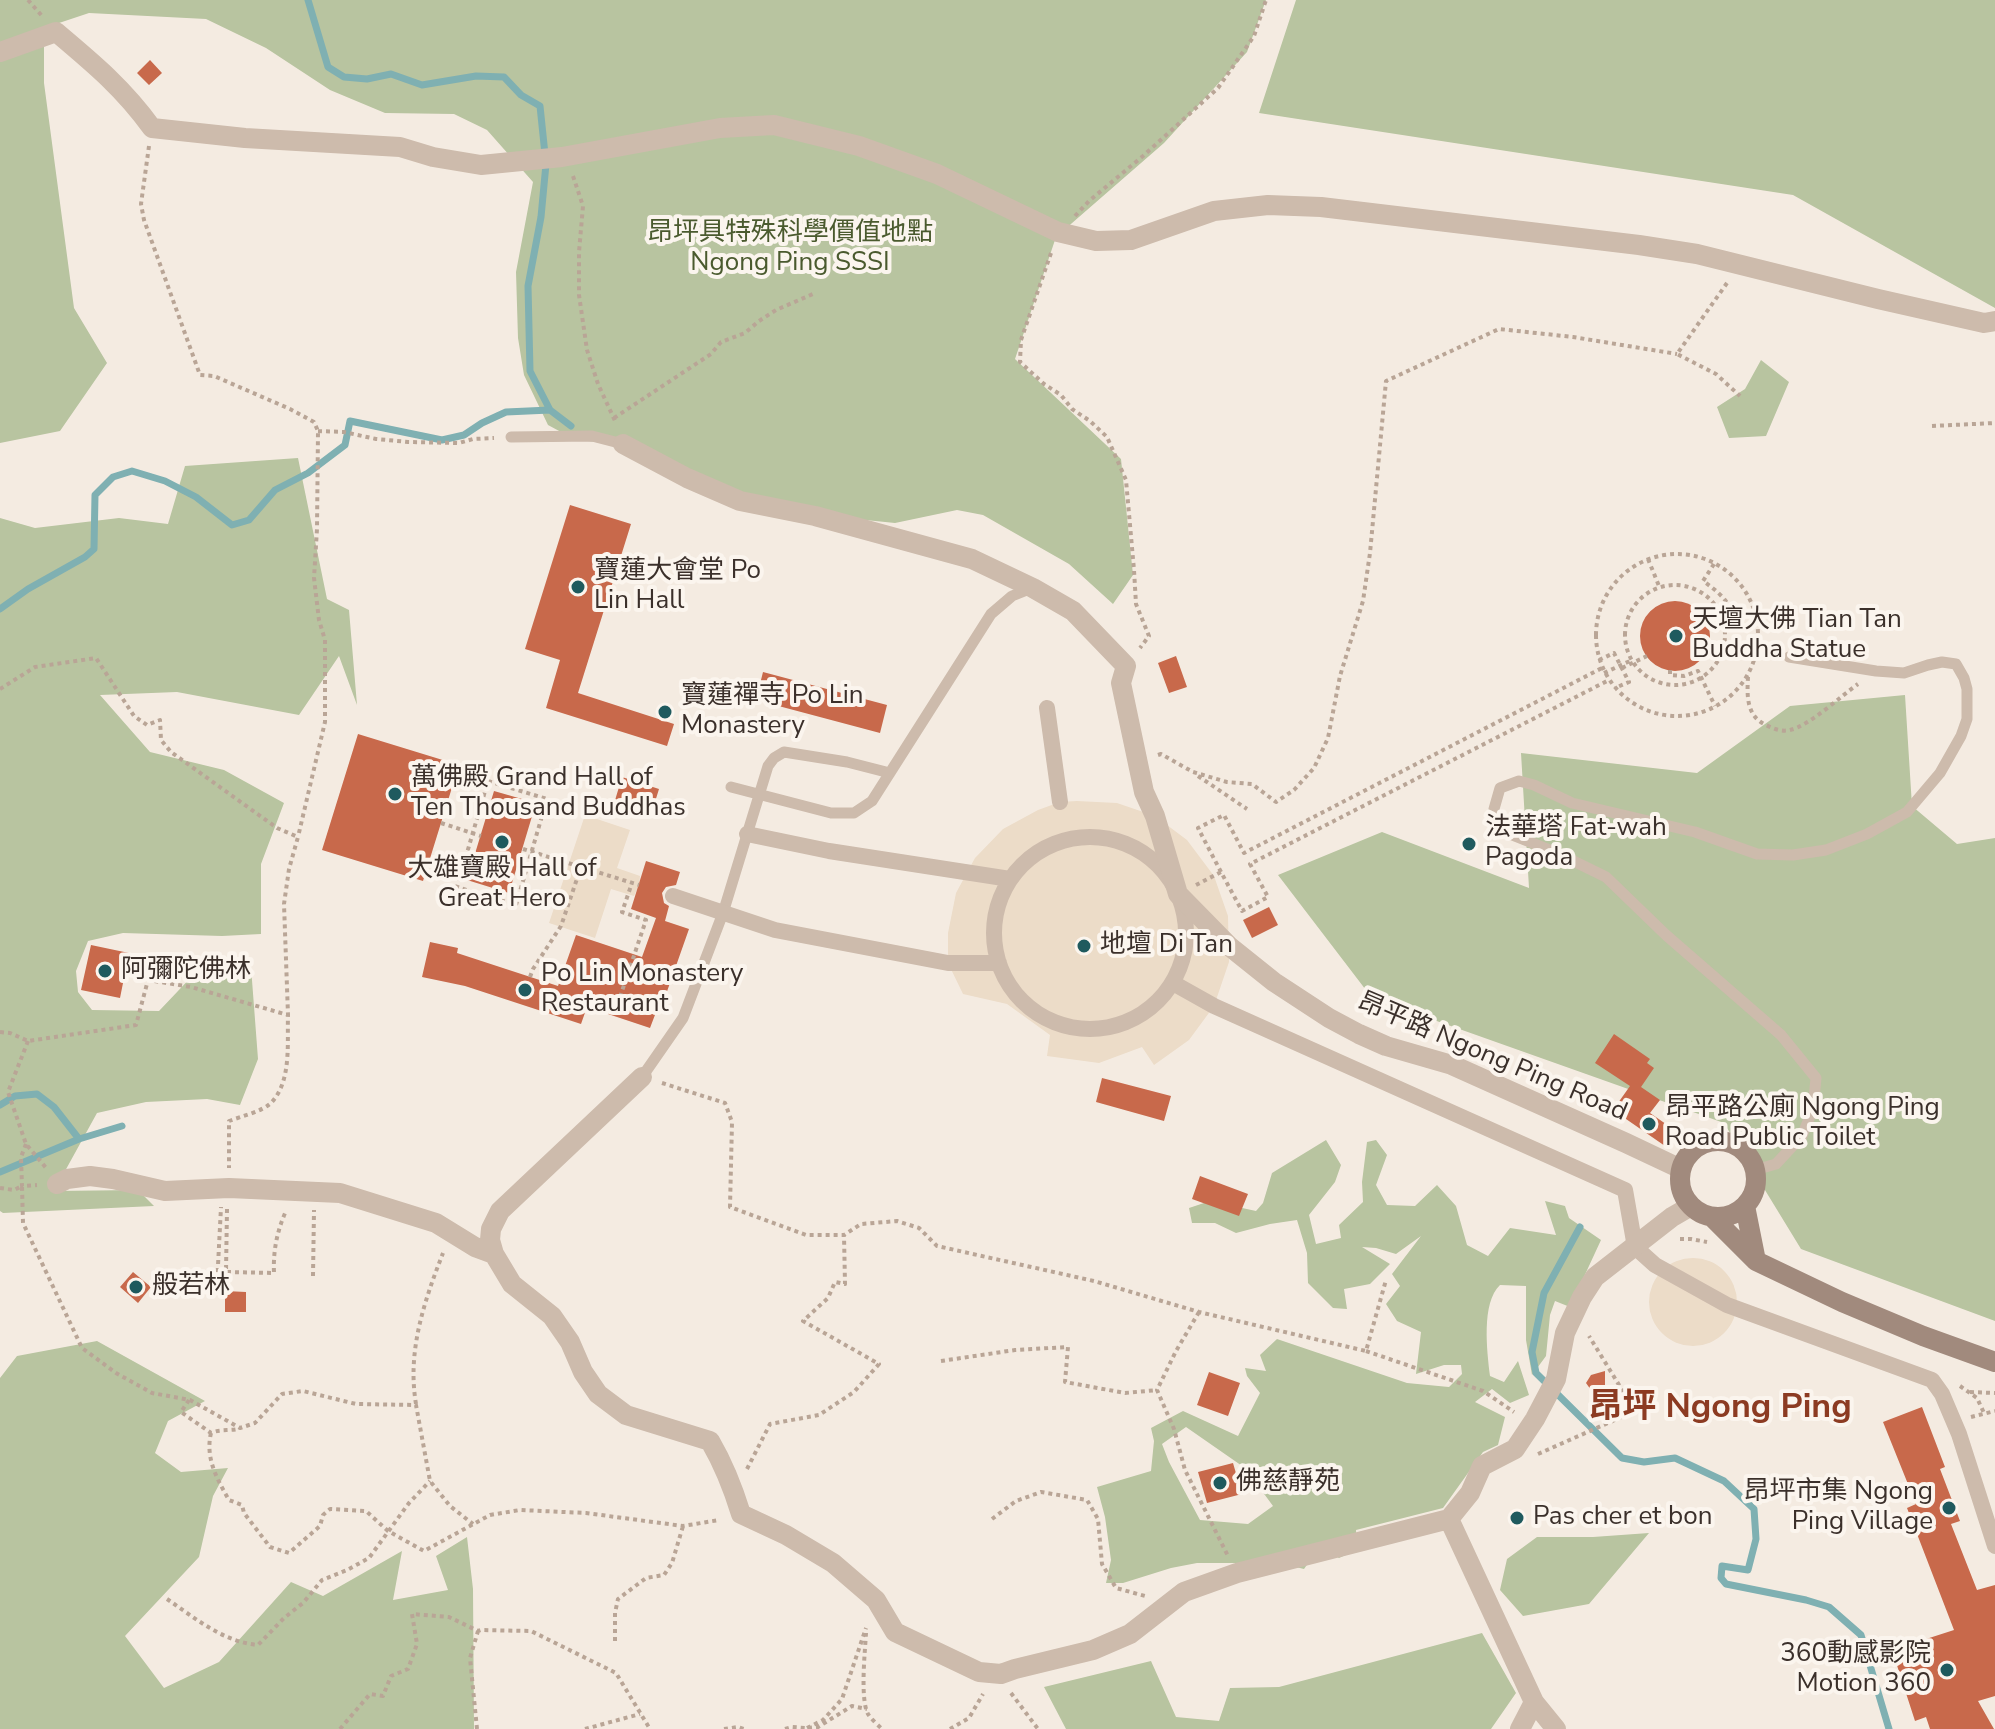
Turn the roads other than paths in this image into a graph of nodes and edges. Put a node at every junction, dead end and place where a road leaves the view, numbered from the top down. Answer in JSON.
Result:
{"nodes":[{"id":1,"x":0,"y":52,"type":"edge"},
{"id":2,"x":1995,"y":321,"type":"edge"},
{"id":3,"x":511,"y":437,"type":"road end"},
{"id":4,"x":623,"y":444,"type":"joint"},
{"id":5,"x":1033,"y":588,"type":"junction"},
{"id":6,"x":1789,"y":657,"type":"dead end"},
{"id":7,"x":1047,"y":708,"type":"dead end"},
{"id":8,"x":890,"y":773,"type":"junction"},
{"id":9,"x":731,"y":787,"type":"dead end"},
{"id":10,"x":759,"y":794,"type":"junction"},
{"id":11,"x":1060,"y":802,"type":"dead end"},
{"id":12,"x":747,"y":834,"type":"junction"},
{"id":13,"x":1010,"y":879,"type":"junction"},
{"id":14,"x":1178,"y":894,"type":"junction"},
{"id":15,"x":673,"y":896,"type":"dead end"},
{"id":16,"x":723,"y":913,"type":"junction"},
{"id":17,"x":999,"y":963,"type":"junction"},
{"id":18,"x":1173,"y":983,"type":"junction"},
{"id":19,"x":642,"y":1077,"type":"joint"},
{"id":20,"x":1681,"y":1169,"type":"junction"},
{"id":21,"x":1755,"y":1170,"type":"junction"},
{"id":22,"x":60,"y":1183,"type":"road end"},
{"id":23,"x":1691,"y":1206,"type":"junction"},
{"id":24,"x":1745,"y":1206,"type":"junction"},
{"id":25,"x":1712,"y":1217,"type":"junction"},
{"id":26,"x":1635,"y":1247,"type":"junction"},
{"id":27,"x":494,"y":1254,"type":"junction"},
{"id":28,"x":1756,"y":1261,"type":"junction"},
{"id":29,"x":1995,"y":1362,"type":"edge"},
{"id":30,"x":1449,"y":1519,"type":"junction"},
{"id":31,"x":1995,"y":1546,"type":"edge"},
{"id":32,"x":1534,"y":1702,"type":"junction"},
{"id":33,"x":1520,"y":1729,"type":"edge"},
{"id":34,"x":1556,"y":1729,"type":"edge"}],
"edges":[{"from":1,"to":2,"type":"street"},
{"from":3,"to":4,"type":"lane"},
{"from":4,"to":5,"type":"street"},
{"from":5,"to":8,"type":"lane"},
{"from":5,"to":14,"type":"street"},
{"from":6,"to":21,"type":"lane"},
{"from":7,"to":11,"type":"street"},
{"from":8,"to":10,"type":"lane"},
{"from":8,"to":10,"type":"lane"},
{"from":9,"to":10,"type":"lane"},
{"from":10,"to":12,"type":"lane"},
{"from":12,"to":13,"type":"street"},
{"from":12,"to":16,"type":"lane"},
{"from":13,"to":14,"type":"street"},
{"from":13,"to":17,"type":"street"},
{"from":14,"to":18,"type":"street"},
{"from":14,"to":20,"type":"street","name":"昂平路 Ngong Ping Road"},
{"from":15,"to":16,"type":"street"},
{"from":16,"to":17,"type":"street"},
{"from":16,"to":19,"type":"lane"},
{"from":17,"to":18,"type":"street"},
{"from":18,"to":26,"type":"street"},
{"from":19,"to":27,"type":"street"},
{"from":20,"to":21,"type":"main road"},
{"from":20,"to":23,"type":"main road"},
{"from":21,"to":24,"type":"main road"},
{"from":22,"to":27,"type":"street"},
{"from":23,"to":25,"type":"main road"},
{"from":23,"to":26,"type":"street"},
{"from":24,"to":25,"type":"main road"},
{"from":24,"to":28,"type":"main road"},
{"from":25,"to":28,"type":"main road"},
{"from":26,"to":30,"type":"street"},
{"from":26,"to":31,"type":"street"},
{"from":27,"to":30,"type":"street"},
{"from":28,"to":29,"type":"main road"},
{"from":30,"to":32,"type":"street"},
{"from":32,"to":33,"type":"street"},
{"from":32,"to":34,"type":"street"}]}
